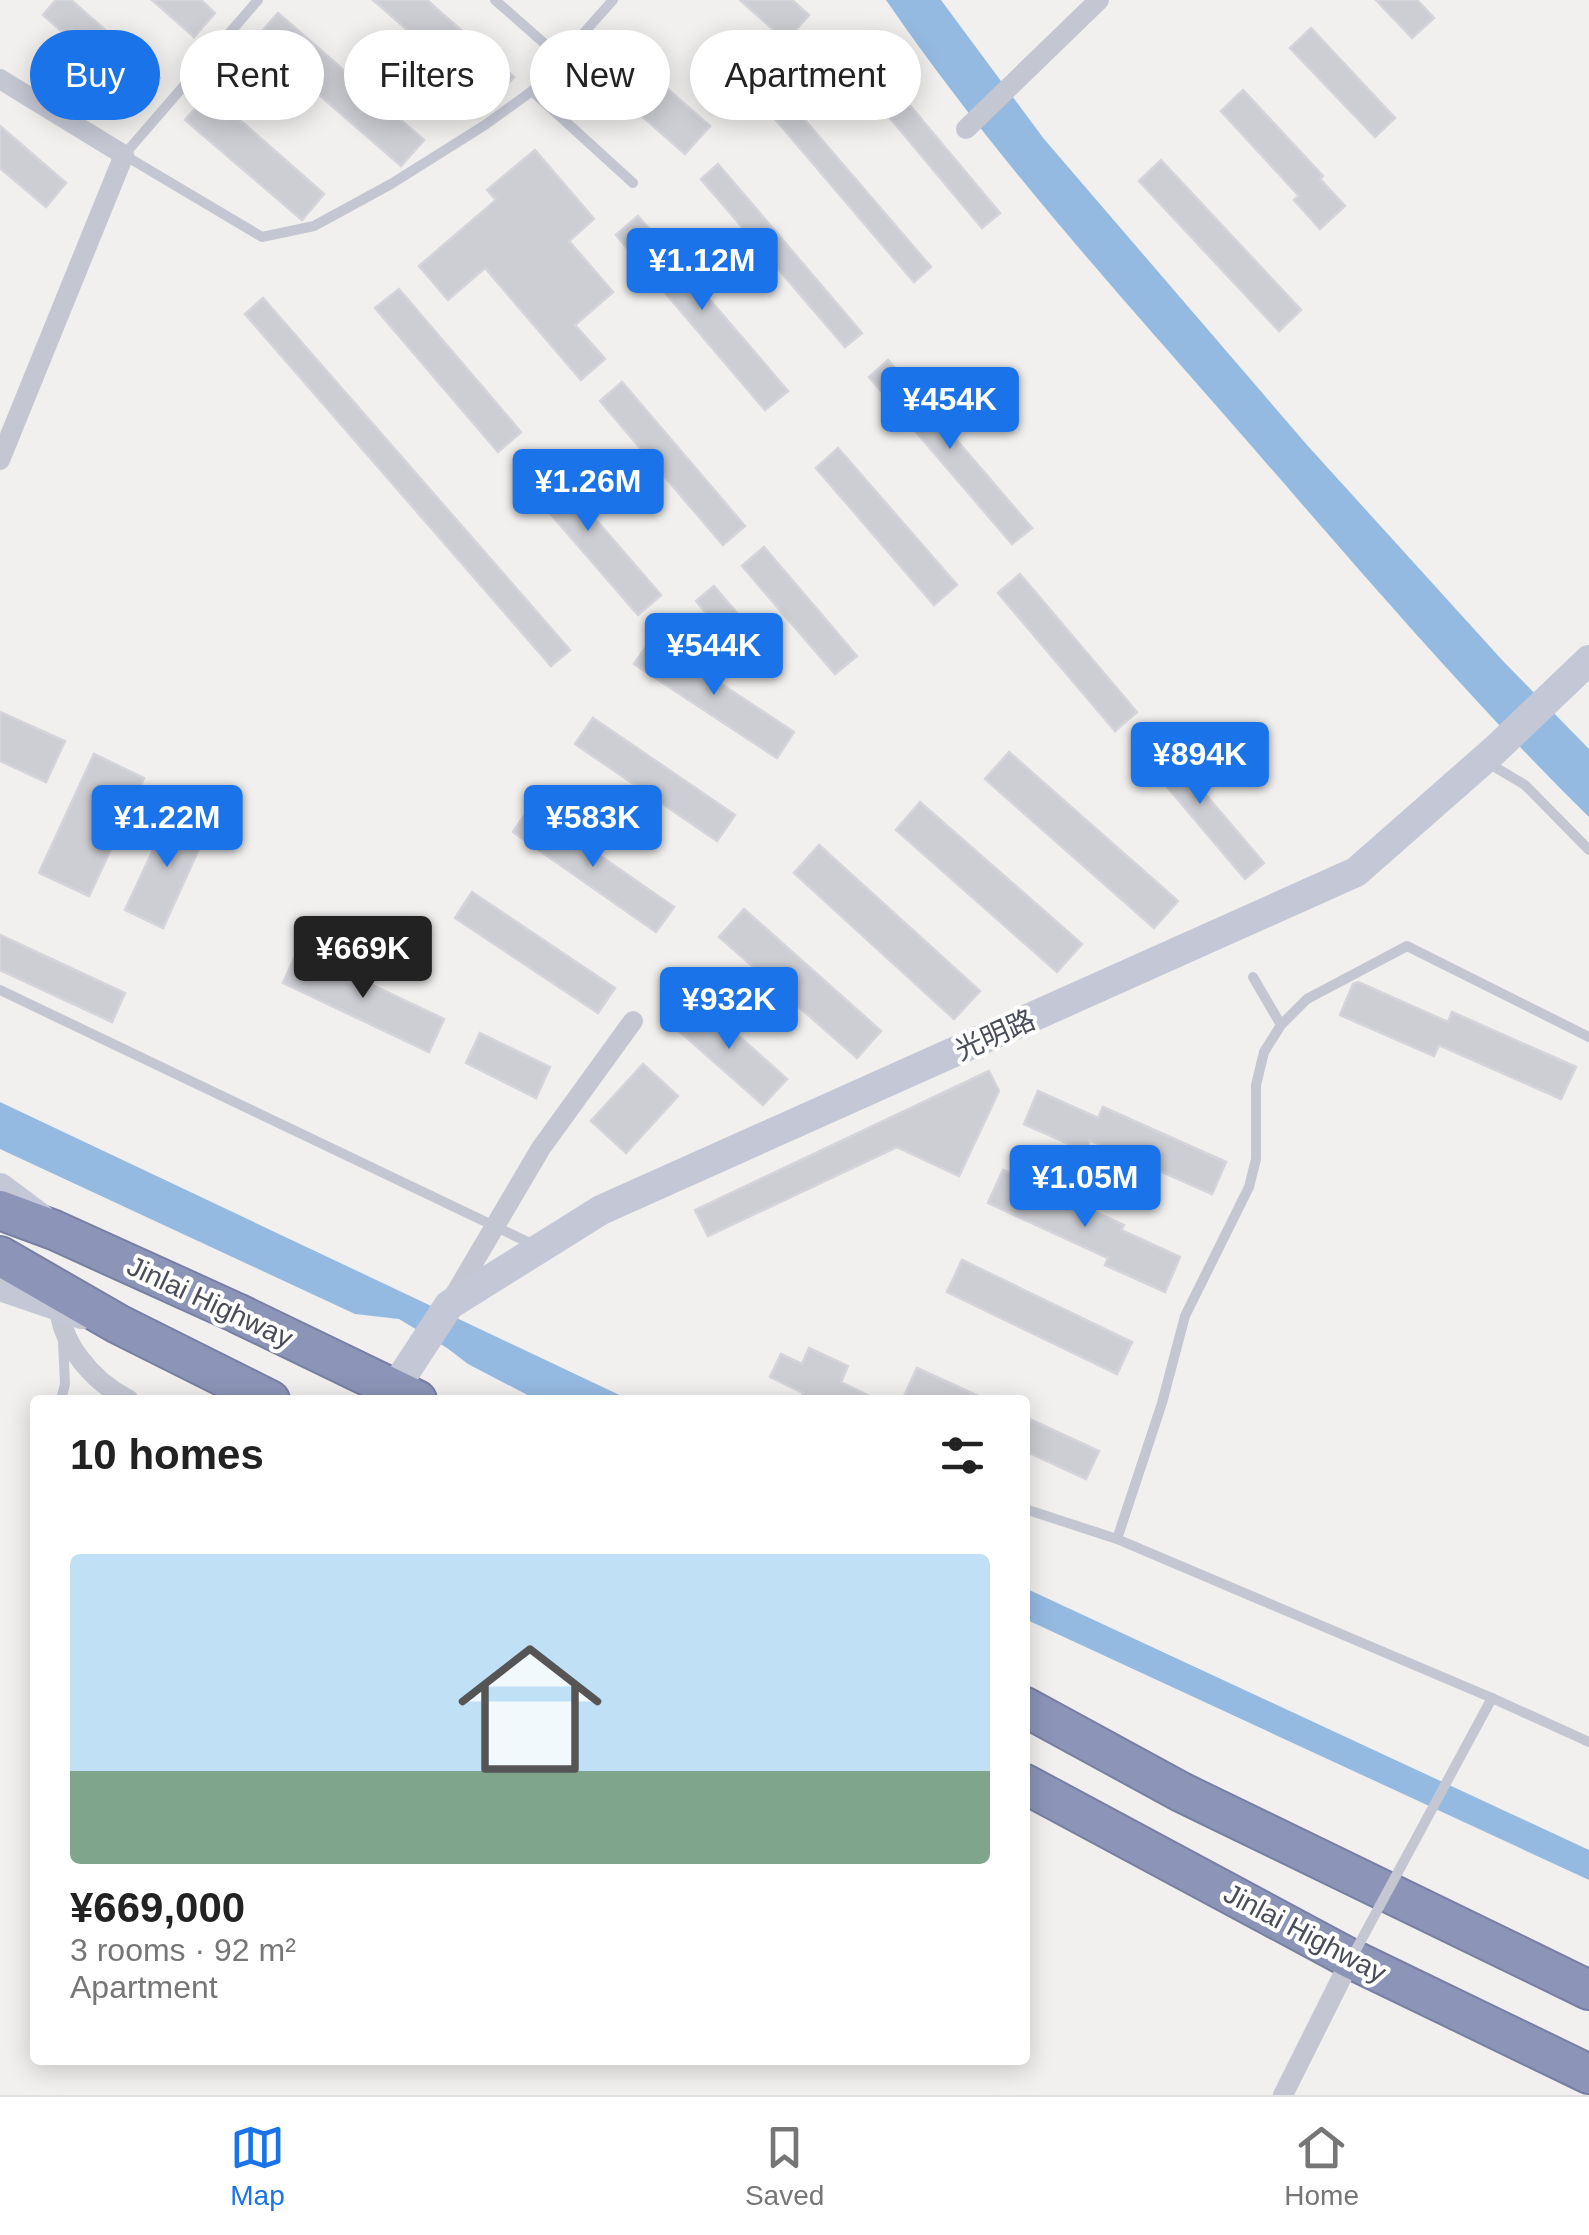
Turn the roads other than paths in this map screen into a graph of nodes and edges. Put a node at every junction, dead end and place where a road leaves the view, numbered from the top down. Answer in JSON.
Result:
{"nodes":[{"id":1,"x":258,"y":0,"type":"edge"},
{"id":2,"x":495,"y":0,"type":"edge"},
{"id":3,"x":613,"y":0,"type":"edge"},
{"id":4,"x":1099,"y":0,"type":"edge"},
{"id":5,"x":587,"y":30,"type":"edge"},
{"id":6,"x":530,"y":31,"type":"edge"},
{"id":7,"x":0,"y":79,"type":"edge"},
{"id":8,"x":530,"y":92,"type":"edge"},
{"id":9,"x":564,"y":120,"type":"edge"},
{"id":10,"x":966,"y":129,"type":"dead end"},
{"id":11,"x":124,"y":155,"type":"junction"},
{"id":12,"x":634,"y":183,"type":"dead end"},
{"id":13,"x":0,"y":460,"type":"edge"},
{"id":14,"x":1589,"y":660,"type":"edge"},
{"id":15,"x":1490,"y":755,"type":"junction"},
{"id":16,"x":1589,"y":850,"type":"edge"},
{"id":17,"x":1253,"y":977,"type":"dead end"},
{"id":18,"x":0,"y":990,"type":"edge"},
{"id":19,"x":633,"y":1021,"type":"dead end"},
{"id":20,"x":1281,"y":1024,"type":"junction"},
{"id":21,"x":1589,"y":1037,"type":"edge"},
{"id":22,"x":0,"y":1188,"type":"edge"},
{"id":23,"x":0,"y":1210,"type":"edge"},
{"id":24,"x":495,"y":1226,"type":"junction"},
{"id":25,"x":54,"y":1230,"type":"junction"},
{"id":26,"x":540,"y":1248,"type":"junction"},
{"id":27,"x":0,"y":1256,"type":"edge"},
{"id":28,"x":0,"y":1286,"type":"edge"},
{"id":29,"x":449,"y":1305,"type":"junction"},
{"id":30,"x":60,"y":1310,"type":"junction"},
{"id":31,"x":62,"y":1395,"type":"edge"},
{"id":32,"x":122,"y":1395,"type":"edge"},
{"id":33,"x":260,"y":1395,"type":"edge"},
{"id":34,"x":406,"y":1395,"type":"edge"},
{"id":35,"x":1030,"y":1512,"type":"edge"},
{"id":36,"x":1117,"y":1539,"type":"junction"},
{"id":37,"x":1492,"y":1698,"type":"junction"},
{"id":38,"x":1030,"y":1710,"type":"edge"},
{"id":39,"x":1589,"y":1742,"type":"edge"},
{"id":40,"x":1030,"y":1787,"type":"edge"},
{"id":41,"x":1386,"y":1893,"type":"junction"},
{"id":42,"x":1351,"y":1960,"type":"junction"},
{"id":43,"x":1589,"y":1990,"type":"edge"},
{"id":44,"x":1589,"y":2074,"type":"edge"},
{"id":45,"x":1283,"y":2095,"type":"edge"}],
"edges":[{"from":1,"to":11,"type":"lane"},
{"from":2,"to":6,"type":"lane"},
{"from":3,"to":5,"type":"lane"},
{"from":4,"to":10,"type":"street"},
{"from":7,"to":11,"type":"street"},
{"from":8,"to":11,"type":"lane"},
{"from":9,"to":12,"type":"lane"},
{"from":11,"to":13,"type":"street"},
{"from":14,"to":15,"type":"street","name":"光明路"},
{"from":15,"to":16,"type":"lane"},
{"from":15,"to":26,"type":"street","name":"光明路"},
{"from":17,"to":20,"type":"lane"},
{"from":18,"to":24,"type":"lane"},
{"from":19,"to":24,"type":"street"},
{"from":20,"to":21,"type":"lane"},
{"from":20,"to":36,"type":"lane"},
{"from":22,"to":25,"type":"street"},
{"from":23,"to":25,"type":"highway","name":"Jinlai Highway"},
{"from":24,"to":26,"type":"lane"},
{"from":24,"to":29,"type":"street"},
{"from":25,"to":34,"type":"highway","name":"Jinlai Highway"},
{"from":26,"to":29,"type":"street","name":"光明路"},
{"from":27,"to":30,"type":"highway","name":"Jinlai Highway"},
{"from":28,"to":30,"type":"street"},
{"from":29,"to":34,"type":"street","name":"光明路"},
{"from":30,"to":31,"type":"lane"},
{"from":30,"to":32,"type":"street"},
{"from":30,"to":33,"type":"highway","name":"Jinlai Highway"},
{"from":35,"to":36,"type":"lane"},
{"from":36,"to":37,"type":"lane"},
{"from":37,"to":39,"type":"lane"},
{"from":37,"to":41,"type":"lane","bridge":true},
{"from":38,"to":41,"type":"highway"},
{"from":40,"to":42,"type":"highway","name":"Jinlai Highway"},
{"from":41,"to":42,"type":"lane","bridge":true},
{"from":41,"to":43,"type":"highway"},
{"from":42,"to":44,"type":"highway","name":"Jinlai Highway"},
{"from":42,"to":45,"type":"street"}]}
